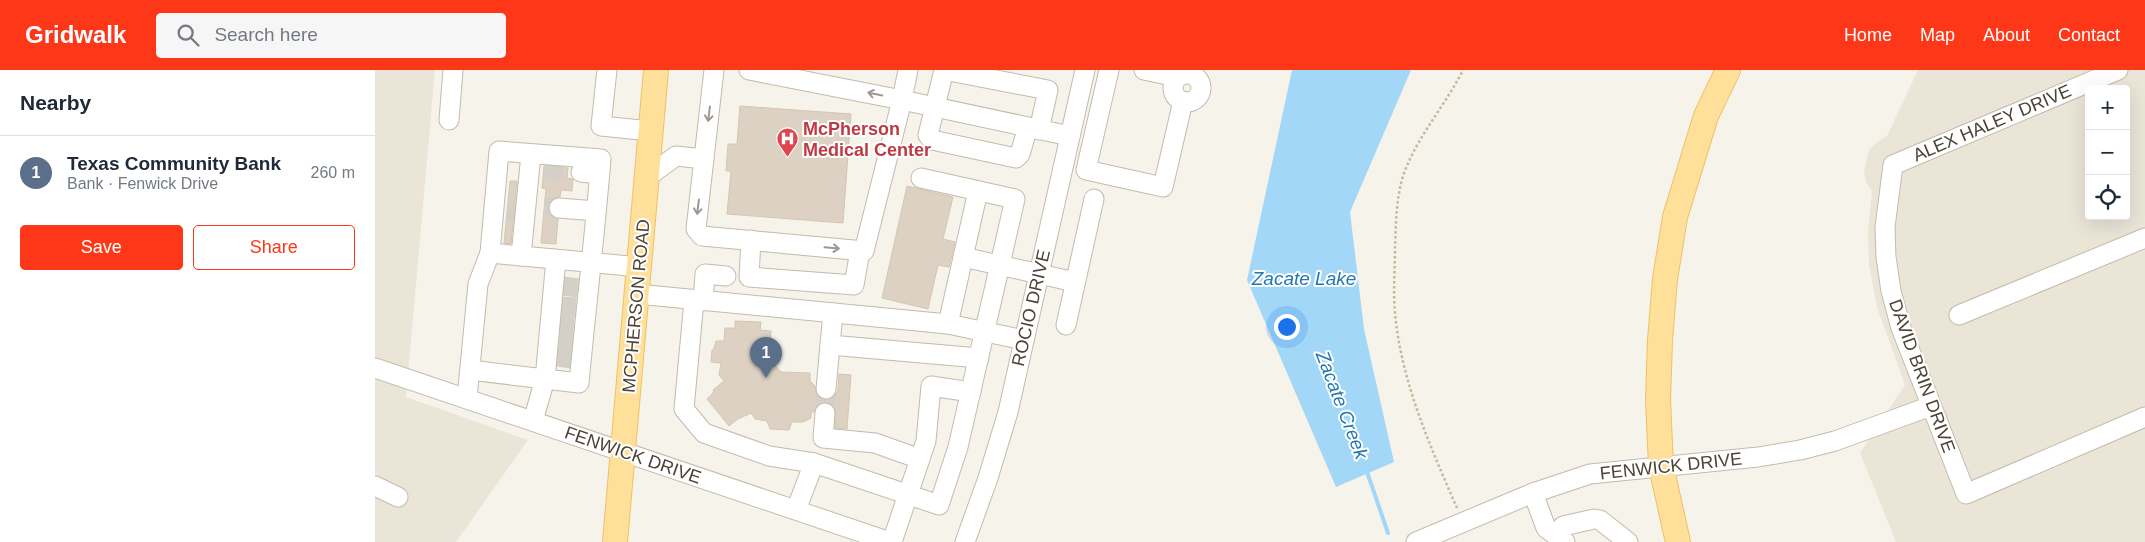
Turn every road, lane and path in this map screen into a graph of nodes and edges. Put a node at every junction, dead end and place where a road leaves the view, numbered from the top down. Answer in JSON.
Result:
{"nodes":[{"id":1,"x":453,"y":70,"type":"edge"},
{"id":2,"x":607,"y":70,"type":"edge"},
{"id":3,"x":656,"y":70,"type":"edge"},
{"id":4,"x":714,"y":70,"type":"edge"},
{"id":5,"x":749,"y":70,"type":"edge"},
{"id":6,"x":908,"y":70,"type":"edge"},
{"id":7,"x":1085,"y":70,"type":"edge"},
{"id":8,"x":1106,"y":70,"type":"edge"},
{"id":9,"x":1144,"y":70,"type":"edge"},
{"id":10,"x":1463,"y":70,"type":"edge"},
{"id":11,"x":1729,"y":70,"type":"edge"},
{"id":12,"x":2118,"y":70,"type":"edge"},
{"id":13,"x":818,"y":77,"type":"edge"},
{"id":14,"x":902,"y":100,"type":"junction"},
{"id":15,"x":936,"y":107,"type":"junction"},
{"id":16,"x":449,"y":120,"type":"dead end"},
{"id":17,"x":1034,"y":129,"type":"junction"},
{"id":18,"x":651,"y":131,"type":"junction"},
{"id":19,"x":1070,"y":136,"type":"junction"},
{"id":20,"x":704,"y":159,"type":"junction"},
{"id":21,"x":535,"y":163,"type":"junction"},
{"id":22,"x":1893,"y":165,"type":"joint"},
{"id":23,"x":647,"y":178,"type":"junction"},
{"id":24,"x":921,"y":178,"type":"dead end"},
{"id":25,"x":978,"y":191,"type":"junction"},
{"id":26,"x":1093,"y":199,"type":"dead end"},
{"id":27,"x":525,"y":210,"type":"junction"},
{"id":28,"x":596,"y":211,"type":"junction"},
{"id":29,"x":2145,"y":238,"type":"edge"},
{"id":30,"x":751,"y":240,"type":"junction"},
{"id":31,"x":860,"y":251,"type":"junction"},
{"id":32,"x":490,"y":254,"type":"junction"},
{"id":33,"x":521,"y":256,"type":"junction"},
{"id":34,"x":963,"y":257,"type":"junction"},
{"id":35,"x":556,"y":260,"type":"junction"},
{"id":36,"x":590,"y":262,"type":"junction"},
{"id":37,"x":1000,"y":265,"type":"junction"},
{"id":38,"x":640,"y":267,"type":"junction"},
{"id":39,"x":1039,"y":274,"type":"junction"},
{"id":40,"x":725,"y":276,"type":"dead end"},
{"id":41,"x":1075,"y":282,"type":"junction"},
{"id":42,"x":570,"y":287,"type":"junction"},
{"id":43,"x":637,"y":294,"type":"junction"},
{"id":44,"x":698,"y":300,"type":"junction"},
{"id":45,"x":833,"y":313,"type":"junction"},
{"id":46,"x":1959,"y":315,"type":"dead end"},
{"id":47,"x":948,"y":324,"type":"junction"},
{"id":48,"x":1066,"y":325,"type":"dead end"},
{"id":49,"x":566,"y":332,"type":"junction"},
{"id":50,"x":985,"y":332,"type":"junction"},
{"id":51,"x":1024,"y":340,"type":"junction"},
{"id":52,"x":830,"y":344,"type":"junction"},
{"id":53,"x":979,"y":358,"type":"junction"},
{"id":54,"x":375,"y":368,"type":"edge"},
{"id":55,"x":470,"y":370,"type":"junction"},
{"id":56,"x":545,"y":379,"type":"junction"},
{"id":57,"x":826,"y":389,"type":"tunnel mouth"},
{"id":58,"x":971,"y":392,"type":"junction"},
{"id":59,"x":467,"y":398,"type":"junction"},
{"id":60,"x":1931,"y":406,"type":"junction"},
{"id":61,"x":825,"y":413,"type":"tunnel mouth"},
{"id":62,"x":2145,"y":417,"type":"edge"},
{"id":63,"x":533,"y":421,"type":"junction"},
{"id":64,"x":624,"y":452,"type":"junction"},
{"id":65,"x":920,"y":458,"type":"junction"},
{"id":66,"x":813,"y":463,"type":"junction"},
{"id":67,"x":1661,"y":466,"type":"junction"},
{"id":68,"x":375,"y":486,"type":"edge"},
{"id":69,"x":1533,"y":493,"type":"junction"},
{"id":70,"x":908,"y":495,"type":"junction"},
{"id":71,"x":399,"y":497,"type":"dead end"},
{"id":72,"x":1457,"y":508,"type":"dead end"},
{"id":73,"x":796,"y":510,"type":"junction"},
{"id":74,"x":1561,"y":539,"type":"edge"},
{"id":75,"x":615,"y":542,"type":"edge"},
{"id":76,"x":890,"y":542,"type":"edge"},
{"id":77,"x":965,"y":542,"type":"edge"},
{"id":78,"x":1416,"y":542,"type":"edge"},
{"id":79,"x":1628,"y":542,"type":"edge"},
{"id":80,"x":1678,"y":542,"type":"edge"}],
"edges":[{"from":1,"to":16,"type":"street"},
{"from":2,"to":18,"type":"street"},
{"from":3,"to":18,"type":"main road","name":"MCPHERSON ROAD"},
{"from":4,"to":20,"type":"street","one_way":true},
{"from":5,"to":13,"type":"street"},
{"from":6,"to":14,"type":"street"},
{"from":7,"to":19,"type":"street","name":"ROCIO DRIVE"},
{"from":8,"to":9,"type":"street"},
{"from":10,"to":72,"type":"path"},
{"from":11,"to":67,"type":"main road"},
{"from":12,"to":22,"type":"street","name":"ALEX HALEY DRIVE"},
{"from":14,"to":13,"type":"street","one_way":true},
{"from":14,"to":15,"type":"street"},
{"from":14,"to":31,"type":"street"},
{"from":15,"to":17,"type":"street"},
{"from":15,"to":17,"type":"street"},
{"from":15,"to":17,"type":"street"},
{"from":17,"to":19,"type":"street"},
{"from":18,"to":23,"type":"main road","name":"MCPHERSON ROAD"},
{"from":19,"to":39,"type":"street","name":"ROCIO DRIVE"},
{"from":20,"to":23,"type":"street"},
{"from":20,"to":30,"type":"street","one_way":true},
{"from":21,"to":27,"type":"street"},
{"from":21,"to":27,"type":"street"},
{"from":21,"to":28,"type":"street"},
{"from":22,"to":60,"type":"street","name":"DAVID BRIN DRIVE"},
{"from":23,"to":38,"type":"main road","name":"MCPHERSON ROAD"},
{"from":24,"to":25,"type":"street"},
{"from":25,"to":34,"type":"street"},
{"from":25,"to":37,"type":"street"},
{"from":26,"to":41,"type":"street"},
{"from":27,"to":28,"type":"street"},
{"from":27,"to":32,"type":"street"},
{"from":27,"to":33,"type":"street"},
{"from":28,"to":36,"type":"street"},
{"from":29,"to":46,"type":"street"},
{"from":30,"to":31,"type":"street","one_way":true},
{"from":30,"to":31,"type":"street"},
{"from":32,"to":33,"type":"street"},
{"from":32,"to":55,"type":"street"},
{"from":33,"to":35,"type":"street"},
{"from":34,"to":37,"type":"street"},
{"from":34,"to":47,"type":"street"},
{"from":35,"to":36,"type":"street"},
{"from":35,"to":42,"type":"street"},
{"from":36,"to":38,"type":"street"},
{"from":36,"to":42,"type":"street"},
{"from":37,"to":39,"type":"street"},
{"from":37,"to":50,"type":"street"},
{"from":38,"to":43,"type":"main road","name":"MCPHERSON ROAD"},
{"from":39,"to":41,"type":"street"},
{"from":39,"to":51,"type":"street","name":"ROCIO DRIVE"},
{"from":40,"to":44,"type":"street"},
{"from":41,"to":48,"type":"street"},
{"from":42,"to":49,"type":"street"},
{"from":42,"to":49,"type":"street"},
{"from":43,"to":44,"type":"street"},
{"from":43,"to":64,"type":"main road","name":"MCPHERSON ROAD"},
{"from":44,"to":45,"type":"street"},
{"from":44,"to":66,"type":"street"},
{"from":45,"to":47,"type":"street"},
{"from":45,"to":52,"type":"street"},
{"from":47,"to":50,"type":"street"},
{"from":49,"to":56,"type":"street"},
{"from":49,"to":56,"type":"street"},
{"from":50,"to":51,"type":"street"},
{"from":50,"to":53,"type":"street"},
{"from":51,"to":77,"type":"street","name":"ROCIO DRIVE"},
{"from":52,"to":53,"type":"street"},
{"from":52,"to":57,"type":"street"},
{"from":53,"to":58,"type":"street"},
{"from":54,"to":59,"type":"street","name":"FENWICK DRIVE"},
{"from":55,"to":56,"type":"street"},
{"from":55,"to":59,"type":"street"},
{"from":56,"to":63,"type":"street"},
{"from":58,"to":65,"type":"street"},
{"from":58,"to":70,"type":"street"},
{"from":59,"to":63,"type":"street","name":"FENWICK DRIVE"},
{"from":60,"to":62,"type":"street","name":"DAVID BRIN DRIVE"},
{"from":60,"to":67,"type":"street","name":"FENWICK DRIVE"},
{"from":61,"to":65,"type":"street"},
{"from":63,"to":64,"type":"street","name":"FENWICK DRIVE"},
{"from":64,"to":73,"type":"street","name":"FENWICK DRIVE"},
{"from":64,"to":75,"type":"main road","name":"MCPHERSON ROAD"},
{"from":65,"to":70,"type":"street"},
{"from":66,"to":70,"type":"street"},
{"from":66,"to":73,"type":"street"},
{"from":67,"to":69,"type":"street","name":"FENWICK DRIVE"},
{"from":67,"to":80,"type":"main road"},
{"from":68,"to":71,"type":"street"},
{"from":69,"to":74,"type":"street"},
{"from":69,"to":78,"type":"street","name":"FENWICK DRIVE"},
{"from":70,"to":76,"type":"street"},
{"from":73,"to":76,"type":"street","name":"FENWICK DRIVE"},
{"from":74,"to":79,"type":"street"}]}
